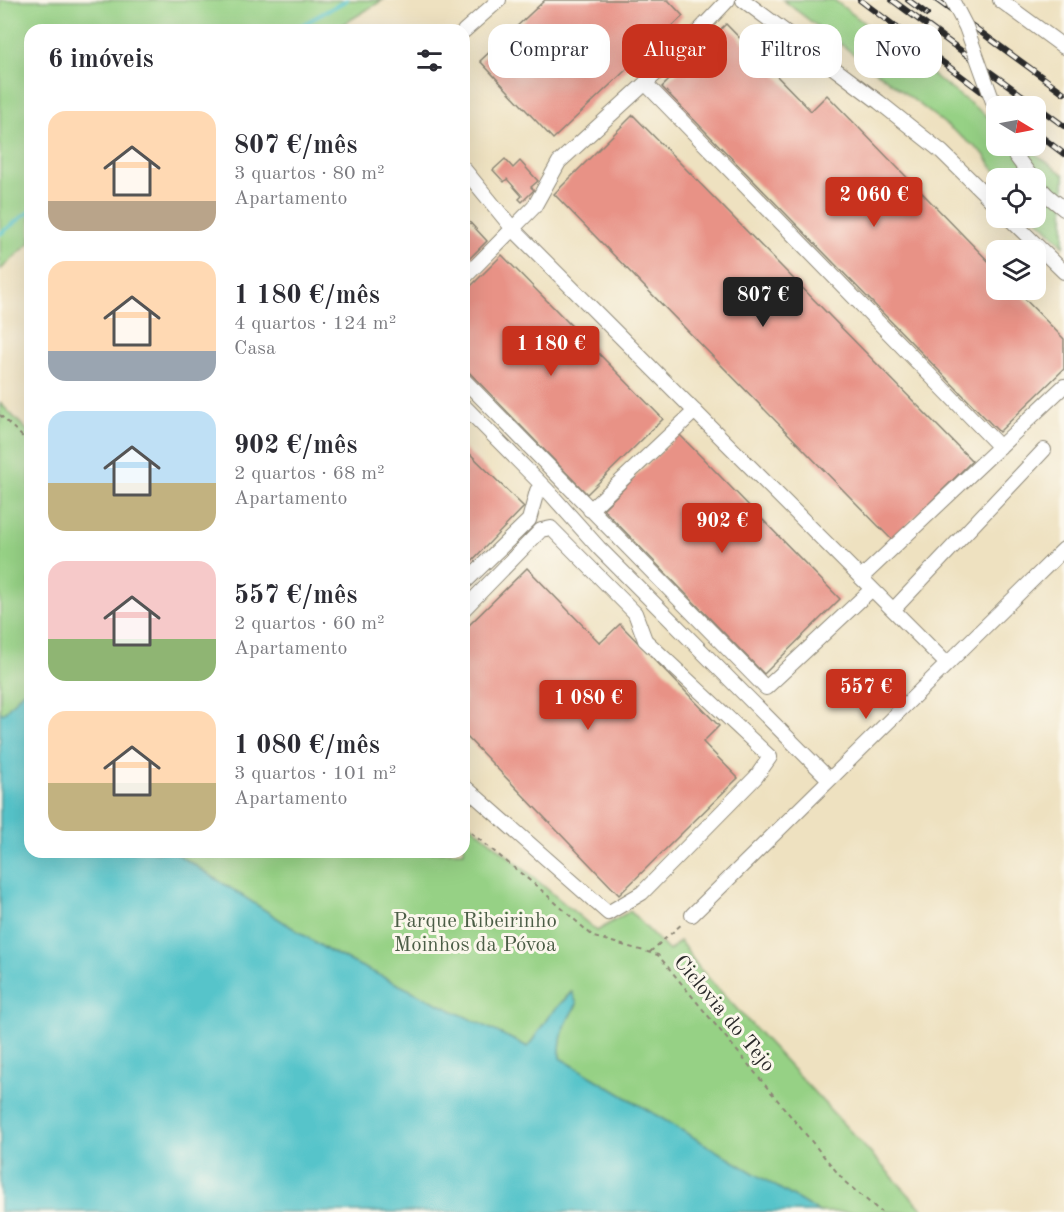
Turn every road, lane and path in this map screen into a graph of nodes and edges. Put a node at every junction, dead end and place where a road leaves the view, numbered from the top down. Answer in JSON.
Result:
{"nodes":[{"id":1,"x":499,"y":0,"type":"edge"},
{"id":2,"x":728,"y":0,"type":"edge"},
{"id":3,"x":743,"y":0,"type":"edge"},
{"id":4,"x":952,"y":0,"type":"edge"},
{"id":5,"x":1000,"y":0,"type":"edge"},
{"id":6,"x":470,"y":26,"type":"edge"},
{"id":7,"x":1064,"y":47,"type":"edge"},
{"id":8,"x":646,"y":84,"type":"junction"},
{"id":9,"x":991,"y":96,"type":"edge"},
{"id":10,"x":1015,"y":156,"type":"edge"},
{"id":11,"x":1024,"y":168,"type":"edge"},
{"id":12,"x":470,"y":176,"type":"edge"},
{"id":13,"x":1046,"y":194,"type":"edge"},
{"id":14,"x":986,"y":195,"type":"edge"},
{"id":15,"x":1064,"y":209,"type":"edge"},
{"id":16,"x":1019,"y":228,"type":"edge"},
{"id":17,"x":513,"y":229,"type":"junction"},
{"id":18,"x":470,"y":272,"type":"edge"},
{"id":19,"x":1064,"y":272,"type":"edge"},
{"id":20,"x":470,"y":386,"type":"edge"},
{"id":21,"x":1064,"y":386,"type":"edge"},
{"id":22,"x":695,"y":411,"type":"junction"},
{"id":23,"x":470,"y":412,"type":"edge"},
{"id":24,"x":0,"y":415,"type":"edge"},
{"id":25,"x":24,"y":438,"type":"edge"},
{"id":26,"x":1000,"y":447,"type":"junction"},
{"id":27,"x":1044,"y":450,"type":"dead end"},
{"id":28,"x":547,"y":490,"type":"junction"},
{"id":29,"x":590,"y":510,"type":"junction"},
{"id":30,"x":1064,"y":549,"type":"edge"},
{"id":31,"x":470,"y":576,"type":"edge"},
{"id":32,"x":861,"y":578,"type":"junction"},
{"id":33,"x":872,"y":589,"type":"junction"},
{"id":34,"x":652,"y":601,"type":"junction"},
{"id":35,"x":470,"y":603,"type":"edge"},
{"id":36,"x":893,"y":610,"type":"junction"},
{"id":37,"x":635,"y":613,"type":"junction"},
{"id":38,"x":946,"y":663,"type":"junction"},
{"id":39,"x":829,"y":779,"type":"junction"},
{"id":40,"x":470,"y":791,"type":"edge"},
{"id":41,"x":470,"y":831,"type":"edge"},
{"id":42,"x":692,"y":915,"type":"joint"},
{"id":43,"x":650,"y":952,"type":"junction"},
{"id":44,"x":881,"y":1212,"type":"edge"}],
"edges":[{"from":1,"to":6,"type":"street"},
{"from":2,"to":8,"type":"street"},
{"from":3,"to":14,"type":"street"},
{"from":4,"to":9,"type":"street","bridge":true},
{"from":5,"to":7,"type":"street"},
{"from":8,"to":17,"type":"street"},
{"from":8,"to":26,"type":"street"},
{"from":10,"to":11,"type":"street"},
{"from":12,"to":17,"type":"street"},
{"from":13,"to":15,"type":"street"},
{"from":16,"to":19,"type":"street"},
{"from":17,"to":18,"type":"street"},
{"from":17,"to":22,"type":"street"},
{"from":20,"to":29,"type":"street"},
{"from":21,"to":26,"type":"street"},
{"from":22,"to":29,"type":"street"},
{"from":22,"to":32,"type":"street"},
{"from":23,"to":28,"type":"street"},
{"from":24,"to":25,"type":"path"},
{"from":26,"to":32,"type":"street"},
{"from":27,"to":36,"type":"street"},
{"from":28,"to":31,"type":"street"},
{"from":28,"to":34,"type":"street"},
{"from":29,"to":33,"type":"street"},
{"from":30,"to":38,"type":"street"},
{"from":32,"to":33,"type":"street"},
{"from":33,"to":36,"type":"street"},
{"from":34,"to":37,"type":"street"},
{"from":34,"to":39,"type":"street"},
{"from":35,"to":37,"type":"street"},
{"from":36,"to":38,"type":"street"},
{"from":37,"to":40,"type":"street"},
{"from":38,"to":39,"type":"street"},
{"from":39,"to":42,"type":"street"},
{"from":41,"to":43,"type":"path","name":"Ciclovia do Tejo"},
{"from":42,"to":43,"type":"path"},
{"from":43,"to":44,"type":"path","name":"Ciclovia do Tejo"}]}
